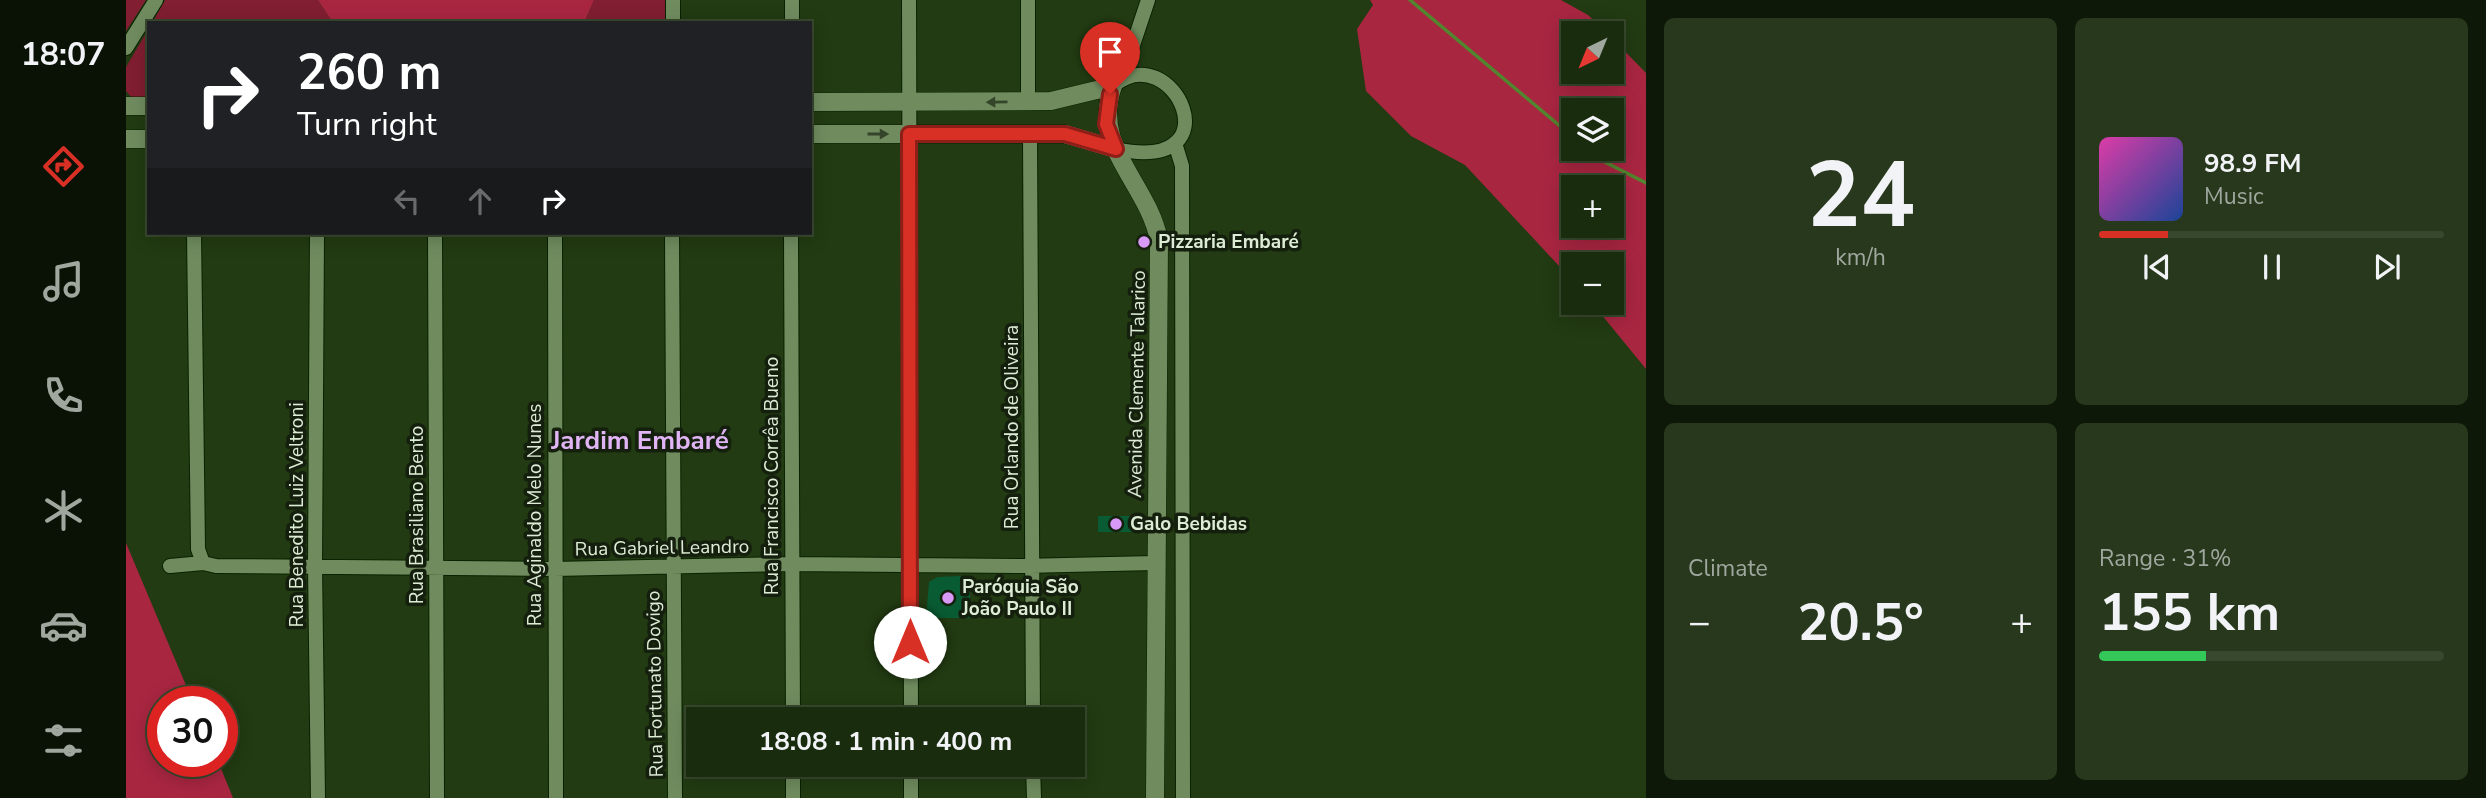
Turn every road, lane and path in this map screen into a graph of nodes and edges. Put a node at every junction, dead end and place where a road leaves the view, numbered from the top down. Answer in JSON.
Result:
{"nodes":[{"id":1,"x":156,"y":0,"type":"edge"},
{"id":2,"x":673,"y":0,"type":"edge"},
{"id":3,"x":792,"y":0,"type":"edge"},
{"id":4,"x":909,"y":0,"type":"edge"},
{"id":5,"x":1028,"y":0,"type":"edge"},
{"id":6,"x":1148,"y":0,"type":"edge"},
{"id":7,"x":673,"y":21,"type":"edge"},
{"id":8,"x":792,"y":21,"type":"edge"},
{"id":9,"x":126,"y":48,"type":"edge"},
{"id":10,"x":1113,"y":86,"type":"junction"},
{"id":11,"x":1028,"y":101,"type":"junction"},
{"id":12,"x":812,"y":102,"type":"edge"},
{"id":13,"x":909,"y":103,"type":"junction"},
{"id":14,"x":126,"y":106,"type":"edge"},
{"id":15,"x":147,"y":106,"type":"edge"},
{"id":16,"x":812,"y":134,"type":"edge"},
{"id":17,"x":909,"y":134,"type":"junction"},
{"id":18,"x":1030,"y":135,"type":"junction"},
{"id":19,"x":126,"y":139,"type":"edge"},
{"id":20,"x":147,"y":139,"type":"edge"},
{"id":21,"x":1175,"y":143,"type":"junction"},
{"id":22,"x":1116,"y":149,"type":"junction"},
{"id":23,"x":194,"y":235,"type":"edge"},
{"id":24,"x":317,"y":235,"type":"edge"},
{"id":25,"x":435,"y":235,"type":"edge"},
{"id":26,"x":555,"y":235,"type":"edge"},
{"id":27,"x":672,"y":235,"type":"edge"},
{"id":28,"x":791,"y":235,"type":"edge"},
{"id":29,"x":203,"y":563,"type":"junction"},
{"id":30,"x":792,"y":564,"type":"junction"},
{"id":31,"x":1155,"y":564,"type":"junction"},
{"id":32,"x":315,"y":565,"type":"junction"},
{"id":33,"x":170,"y":566,"type":"dead end"},
{"id":34,"x":910,"y":566,"type":"junction"},
{"id":35,"x":1032,"y":566,"type":"junction"},
{"id":36,"x":673,"y":568,"type":"junction"},
{"id":37,"x":437,"y":569,"type":"junction"},
{"id":38,"x":554,"y":569,"type":"junction"},
{"id":39,"x":793,"y":707,"type":"edge"},
{"id":40,"x":911,"y":707,"type":"edge"},
{"id":41,"x":1033,"y":707,"type":"edge"},
{"id":42,"x":793,"y":777,"type":"edge"},
{"id":43,"x":911,"y":777,"type":"edge"},
{"id":44,"x":1033,"y":777,"type":"edge"},
{"id":45,"x":318,"y":798,"type":"edge"},
{"id":46,"x":437,"y":798,"type":"edge"},
{"id":47,"x":556,"y":798,"type":"edge"},
{"id":48,"x":675,"y":798,"type":"edge"},
{"id":49,"x":793,"y":798,"type":"edge"},
{"id":50,"x":911,"y":798,"type":"edge"},
{"id":51,"x":1034,"y":798,"type":"edge"},
{"id":52,"x":1155,"y":798,"type":"edge"},
{"id":53,"x":1183,"y":798,"type":"edge"}],
"edges":[{"from":1,"to":9,"type":"street"},
{"from":2,"to":7,"type":"street"},
{"from":3,"to":8,"type":"street"},
{"from":4,"to":13,"type":"street"},
{"from":5,"to":11,"type":"street"},
{"from":6,"to":10,"type":"street","name":"Avenida Clemente Talarico"},
{"from":10,"to":11,"type":"street"},
{"from":10,"to":21,"type":"street"},
{"from":10,"to":22,"type":"street","name":"Avenida Clemente Talarico"},
{"from":11,"to":13,"type":"street","one_way":true},
{"from":12,"to":13,"type":"street"},
{"from":13,"to":17,"type":"street"},
{"from":14,"to":15,"type":"street"},
{"from":16,"to":17,"type":"street","one_way":true},
{"from":17,"to":18,"type":"street"},
{"from":17,"to":34,"type":"street"},
{"from":18,"to":22,"type":"street"},
{"from":18,"to":35,"type":"street","name":"Rua Orlando de Oliveira"},
{"from":19,"to":20,"type":"street"},
{"from":21,"to":22,"type":"street"},
{"from":21,"to":53,"type":"street"},
{"from":22,"to":31,"type":"street","name":"Avenida Clemente Talarico"},
{"from":23,"to":29,"type":"street"},
{"from":24,"to":32,"type":"street","name":"Rua Benedito Luiz Veltroni"},
{"from":25,"to":37,"type":"street","name":"Rua Brasiliano Bento"},
{"from":26,"to":38,"type":"street","name":"Rua Aginaldo Melo Nunes"},
{"from":27,"to":36,"type":"street","name":"Rua Fortunato Dovigo"},
{"from":28,"to":30,"type":"street","name":"Rua Francisco Corrêa Bueno"},
{"from":29,"to":32,"type":"street","name":"Rua Gabriel Leandro"},
{"from":29,"to":33,"type":"street","name":"Rua Gabriel Leandro"},
{"from":30,"to":34,"type":"street","name":"Rua Gabriel Leandro"},
{"from":30,"to":36,"type":"street","name":"Rua Gabriel Leandro"},
{"from":30,"to":39,"type":"street","name":"Rua Francisco Corrêa Bueno"},
{"from":31,"to":35,"type":"street","name":"Rua Gabriel Leandro"},
{"from":31,"to":52,"type":"street","name":"Avenida Clemente Talarico"},
{"from":32,"to":37,"type":"street","name":"Rua Gabriel Leandro"},
{"from":32,"to":45,"type":"street","name":"Rua Benedito Luiz Veltroni"},
{"from":34,"to":35,"type":"street","name":"Rua Gabriel Leandro"},
{"from":34,"to":40,"type":"street"},
{"from":35,"to":41,"type":"street","name":"Rua Orlando de Oliveira"},
{"from":36,"to":38,"type":"street","name":"Rua Gabriel Leandro"},
{"from":36,"to":48,"type":"street","name":"Rua Fortunato Dovigo"},
{"from":37,"to":38,"type":"street","name":"Rua Gabriel Leandro"},
{"from":37,"to":46,"type":"street","name":"Rua Brasiliano Bento"},
{"from":38,"to":47,"type":"street","name":"Rua Aginaldo Melo Nunes"},
{"from":42,"to":49,"type":"street"},
{"from":43,"to":50,"type":"street"},
{"from":44,"to":51,"type":"street"}]}
